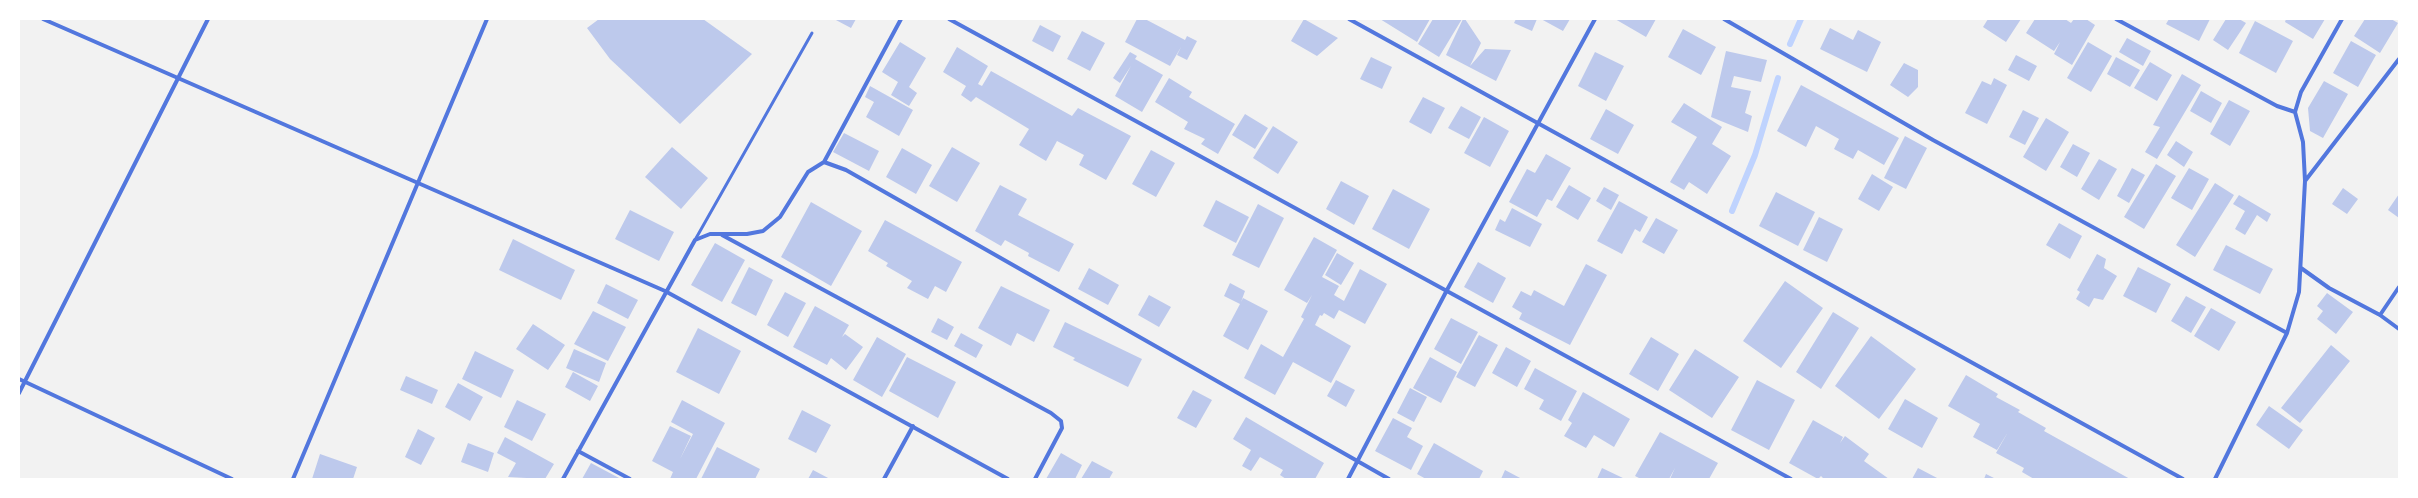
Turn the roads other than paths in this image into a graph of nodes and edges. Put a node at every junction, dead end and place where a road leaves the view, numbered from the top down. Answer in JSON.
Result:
{"nodes":[{"id":1,"x":43,"y":19,"type":"edge"},
{"id":2,"x":208,"y":19,"type":"edge"},
{"id":3,"x":487,"y":19,"type":"edge"},
{"id":4,"x":901,"y":19,"type":"edge"},
{"id":5,"x":949,"y":19,"type":"edge"},
{"id":6,"x":1349,"y":19,"type":"edge"},
{"id":7,"x":1596,"y":19,"type":"edge"},
{"id":8,"x":1724,"y":19,"type":"edge"},
{"id":9,"x":2116,"y":19,"type":"edge"},
{"id":10,"x":2342,"y":19,"type":"edge"},
{"id":11,"x":812,"y":33,"type":"dead end"},
{"id":12,"x":2399,"y":59,"type":"edge"},
{"id":13,"x":177,"y":77,"type":"junction"},
{"id":14,"x":2294,"y":112,"type":"junction"},
{"id":15,"x":1538,"y":123,"type":"junction"},
{"id":16,"x":824,"y":162,"type":"junction"},
{"id":17,"x":2305,"y":181,"type":"junction"},
{"id":18,"x":418,"y":184,"type":"junction"},
{"id":19,"x":720,"y":234,"type":"junction"},
{"id":20,"x":695,"y":240,"type":"junction"},
{"id":21,"x":2301,"y":268,"type":"junction"},
{"id":22,"x":2399,"y":287,"type":"edge"},
{"id":23,"x":1447,"y":290,"type":"junction"},
{"id":24,"x":665,"y":291,"type":"junction"},
{"id":25,"x":2380,"y":315,"type":"junction"},
{"id":26,"x":2399,"y":329,"type":"edge"},
{"id":27,"x":2287,"y":333,"type":"junction"},
{"id":28,"x":19,"y":379,"type":"edge"},
{"id":29,"x":25,"y":382,"type":"junction"},
{"id":30,"x":19,"y":393,"type":"edge"},
{"id":31,"x":913,"y":426,"type":"junction"},
{"id":32,"x":578,"y":451,"type":"junction"},
{"id":33,"x":1357,"y":462,"type":"junction"},
{"id":34,"x":232,"y":479,"type":"edge"},
{"id":35,"x":293,"y":479,"type":"edge"},
{"id":36,"x":562,"y":479,"type":"edge"},
{"id":37,"x":630,"y":479,"type":"edge"},
{"id":38,"x":884,"y":479,"type":"edge"},
{"id":39,"x":1008,"y":479,"type":"edge"},
{"id":40,"x":1035,"y":479,"type":"edge"},
{"id":41,"x":1348,"y":479,"type":"edge"},
{"id":42,"x":1389,"y":479,"type":"edge"},
{"id":43,"x":1792,"y":479,"type":"edge"},
{"id":44,"x":2183,"y":479,"type":"edge"},
{"id":45,"x":2215,"y":479,"type":"edge"}],
"edges":[{"from":1,"to":13,"type":"street"},
{"from":2,"to":13,"type":"street"},
{"from":3,"to":18,"type":"street"},
{"from":4,"to":16,"type":"street"},
{"from":5,"to":23,"type":"street"},
{"from":6,"to":15,"type":"street"},
{"from":7,"to":15,"type":"street"},
{"from":8,"to":27,"type":"street"},
{"from":9,"to":14,"type":"street"},
{"from":10,"to":14,"type":"street"},
{"from":11,"to":20,"type":"lane"},
{"from":12,"to":17,"type":"street"},
{"from":13,"to":18,"type":"street"},
{"from":13,"to":29,"type":"street"},
{"from":14,"to":17,"type":"street"},
{"from":15,"to":23,"type":"street"},
{"from":15,"to":44,"type":"street"},
{"from":16,"to":19,"type":"street"},
{"from":16,"to":33,"type":"street"},
{"from":17,"to":21,"type":"street"},
{"from":18,"to":24,"type":"street"},
{"from":18,"to":35,"type":"street"},
{"from":19,"to":20,"type":"street"},
{"from":19,"to":40,"type":"street"},
{"from":20,"to":24,"type":"street"},
{"from":21,"to":25,"type":"street"},
{"from":21,"to":27,"type":"street"},
{"from":22,"to":25,"type":"street"},
{"from":23,"to":33,"type":"street"},
{"from":23,"to":43,"type":"street"},
{"from":24,"to":31,"type":"street"},
{"from":24,"to":32,"type":"street"},
{"from":25,"to":26,"type":"street"},
{"from":27,"to":45,"type":"street"},
{"from":28,"to":29,"type":"street"},
{"from":29,"to":30,"type":"street"},
{"from":29,"to":34,"type":"street"},
{"from":31,"to":38,"type":"street"},
{"from":31,"to":39,"type":"street"},
{"from":32,"to":36,"type":"street"},
{"from":32,"to":37,"type":"street"},
{"from":33,"to":41,"type":"street"},
{"from":33,"to":42,"type":"street"}]}
